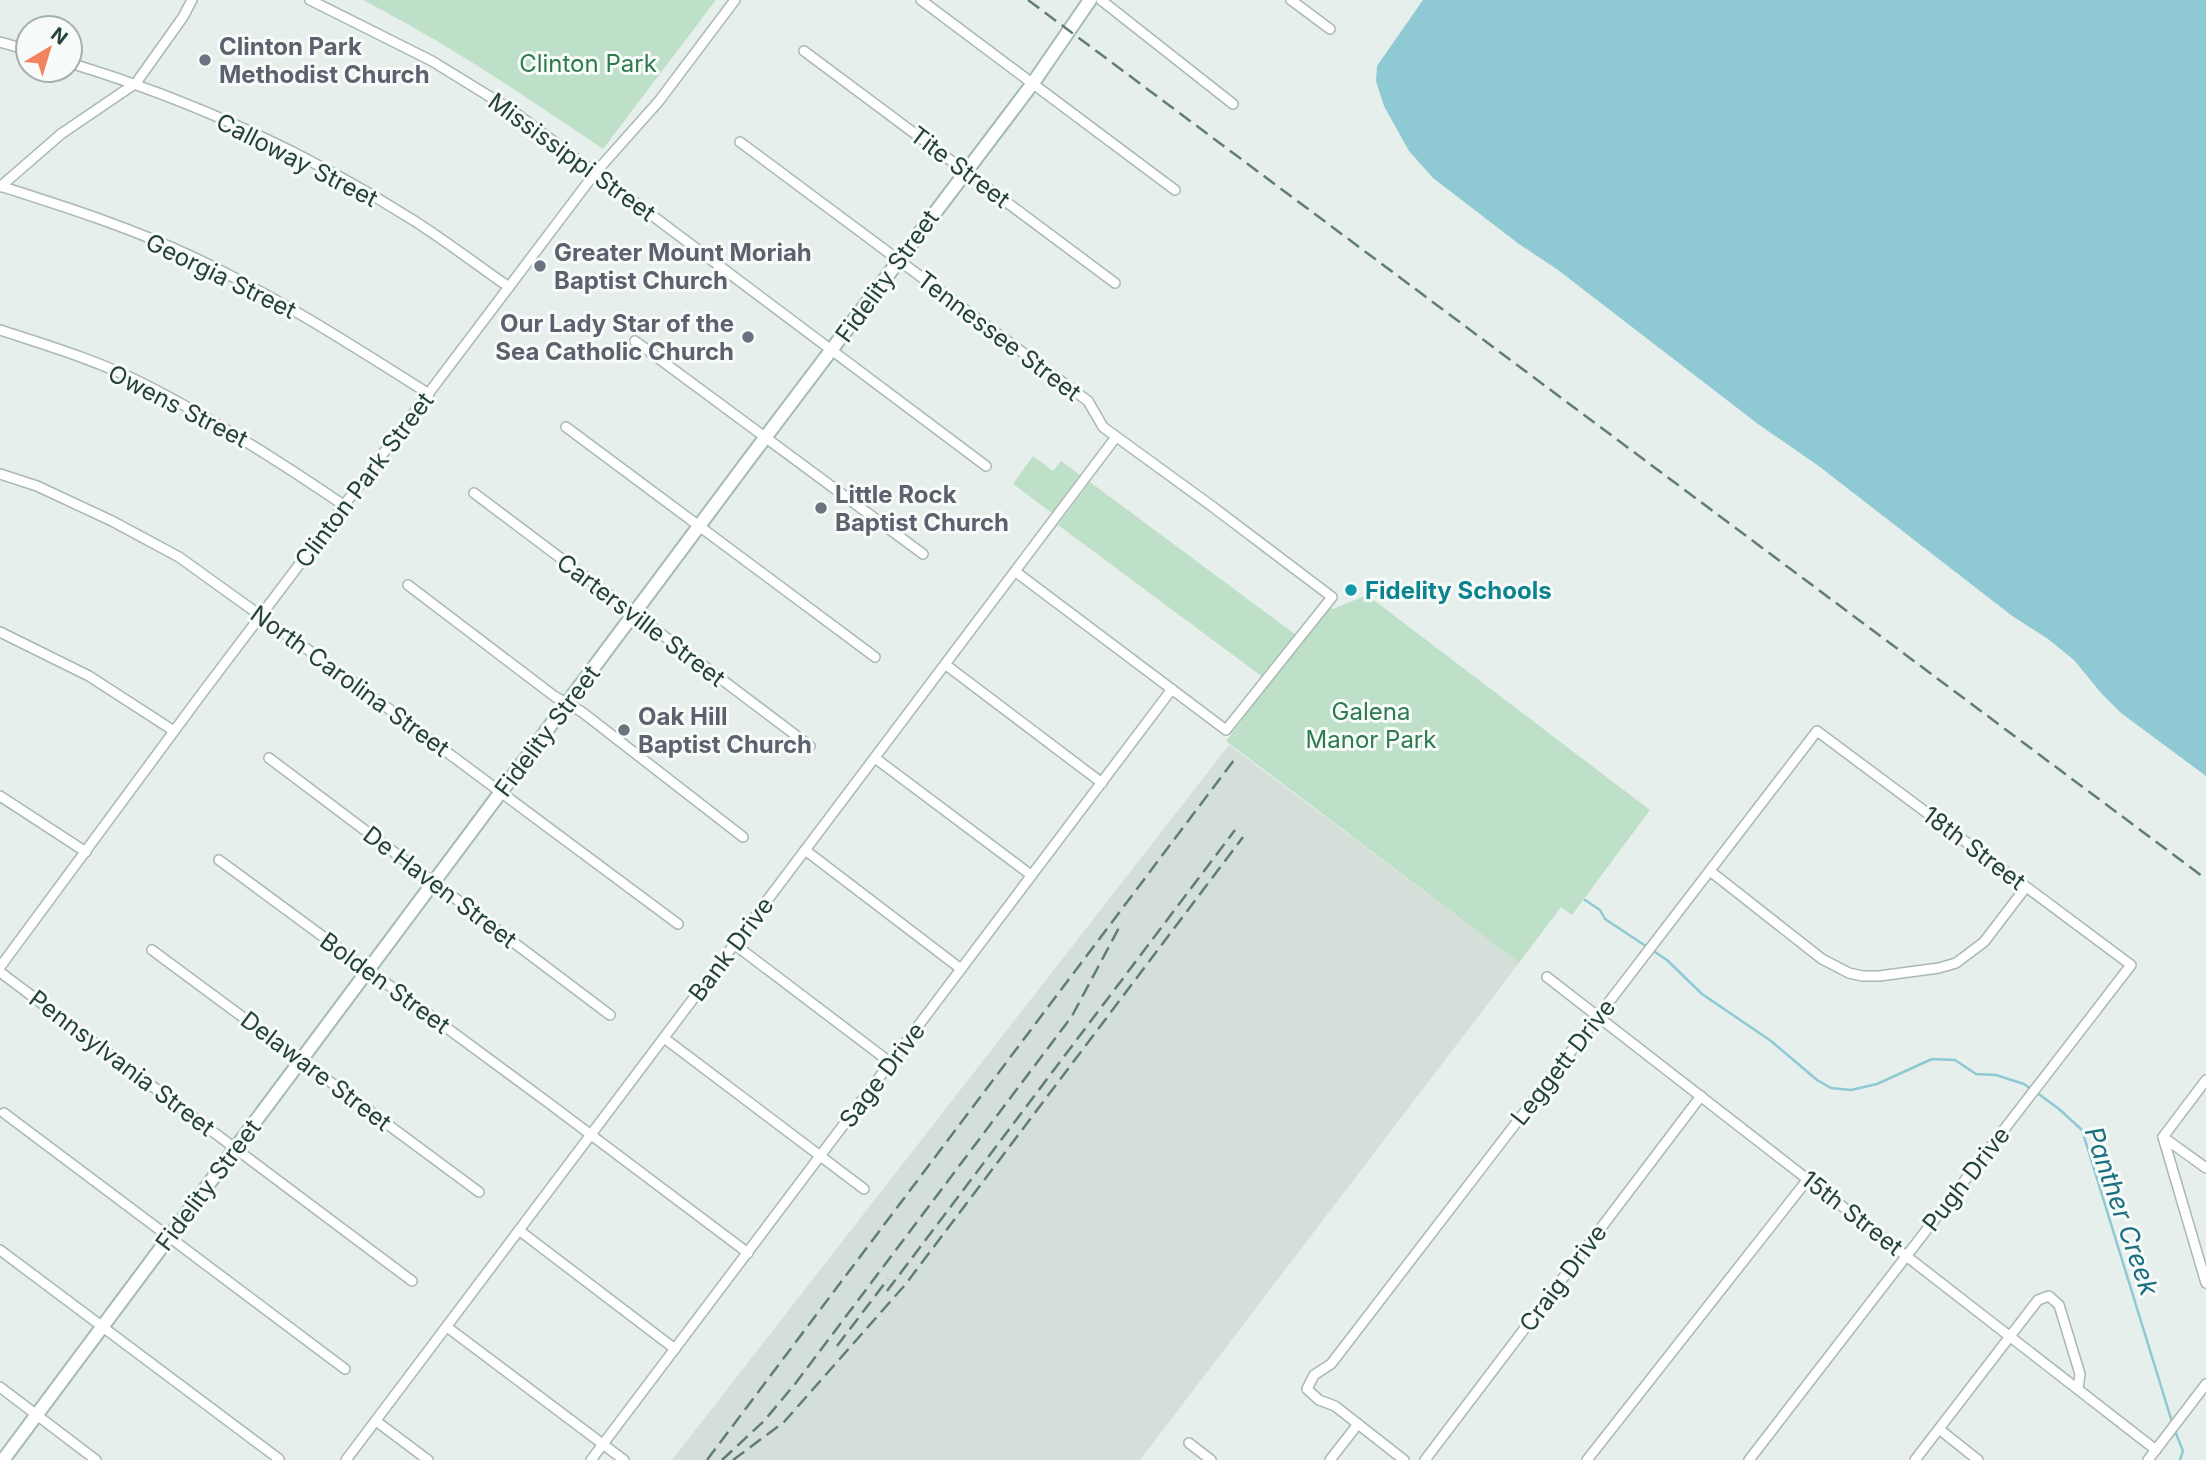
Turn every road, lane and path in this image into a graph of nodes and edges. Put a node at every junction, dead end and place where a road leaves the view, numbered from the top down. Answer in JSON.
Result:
{"nodes":[{"id":1,"x":192,"y":0,"type":"edge"},
{"id":2,"x":310,"y":0,"type":"edge"},
{"id":3,"x":735,"y":0,"type":"edge"},
{"id":4,"x":921,"y":0,"type":"edge"},
{"id":5,"x":1090,"y":0,"type":"edge"},
{"id":6,"x":1101,"y":0,"type":"edge"},
{"id":7,"x":1291,"y":0,"type":"edge"},
{"id":8,"x":1330,"y":29,"type":"dead end"},
{"id":9,"x":804,"y":51,"type":"dead end"},
{"id":10,"x":84,"y":67,"type":"edge"},
{"id":11,"x":136,"y":83,"type":"junction"},
{"id":12,"x":1033,"y":83,"type":"junction"},
{"id":13,"x":1233,"y":104,"type":"dead end"},
{"id":14,"x":740,"y":142,"type":"dead end"},
{"id":15,"x":966,"y":171,"type":"junction"},
{"id":16,"x":595,"y":173,"type":"junction"},
{"id":17,"x":0,"y":186,"type":"edge"},
{"id":18,"x":1175,"y":190,"type":"dead end"},
{"id":19,"x":897,"y":260,"type":"junction"},
{"id":20,"x":1115,"y":283,"type":"dead end"},
{"id":21,"x":509,"y":287,"type":"junction"},
{"id":22,"x":0,"y":330,"type":"edge"},
{"id":23,"x":635,"y":341,"type":"dead end"},
{"id":24,"x":833,"y":350,"type":"junction"},
{"id":25,"x":429,"y":394,"type":"junction"},
{"id":26,"x":566,"y":427,"type":"dead end"},
{"id":27,"x":765,"y":437,"type":"junction"},
{"id":28,"x":1116,"y":437,"type":"junction"},
{"id":29,"x":986,"y":466,"type":"dead end"},
{"id":30,"x":0,"y":474,"type":"edge"},
{"id":31,"x":474,"y":493,"type":"dead end"},
{"id":32,"x":345,"y":506,"type":"junction"},
{"id":33,"x":700,"y":527,"type":"junction"},
{"id":34,"x":923,"y":554,"type":"dead end"},
{"id":35,"x":1016,"y":572,"type":"junction"},
{"id":36,"x":408,"y":585,"type":"dead end"},
{"id":37,"x":634,"y":615,"type":"junction"},
{"id":38,"x":261,"y":616,"type":"junction"},
{"id":39,"x":0,"y":632,"type":"edge"},
{"id":40,"x":875,"y":657,"type":"dead end"},
{"id":41,"x":946,"y":665,"type":"junction"},
{"id":42,"x":1172,"y":689,"type":"junction"},
{"id":43,"x":568,"y":704,"type":"junction"},
{"id":44,"x":174,"y":731,"type":"junction"},
{"id":45,"x":1817,"y":731,"type":"joint"},
{"id":46,"x":810,"y":746,"type":"dead end"},
{"id":47,"x":269,"y":758,"type":"dead end"},
{"id":48,"x":875,"y":758,"type":"junction"},
{"id":49,"x":1102,"y":782,"type":"junction"},
{"id":50,"x":500,"y":793,"type":"junction"},
{"id":51,"x":0,"y":796,"type":"edge"},
{"id":52,"x":743,"y":837,"type":"dead end"},
{"id":53,"x":805,"y":850,"type":"junction"},
{"id":54,"x":86,"y":852,"type":"junction"},
{"id":55,"x":219,"y":860,"type":"dead end"},
{"id":56,"x":1710,"y":871,"type":"junction"},
{"id":57,"x":1031,"y":875,"type":"junction"},
{"id":58,"x":435,"y":883,"type":"junction"},
{"id":59,"x":2026,"y":887,"type":"junction"},
{"id":60,"x":678,"y":924,"type":"dead end"},
{"id":61,"x":734,"y":944,"type":"junction"},
{"id":62,"x":152,"y":950,"type":"dead end"},
{"id":63,"x":2131,"y":965,"type":"joint"},
{"id":64,"x":0,"y":967,"type":"edge"},
{"id":65,"x":961,"y":969,"type":"junction"},
{"id":66,"x":0,"y":972,"type":"edge"},
{"id":67,"x":368,"y":972,"type":"junction"},
{"id":68,"x":1547,"y":977,"type":"dead end"},
{"id":69,"x":610,"y":1015,"type":"dead end"},
{"id":70,"x":1598,"y":1017,"type":"junction"},
{"id":71,"x":664,"y":1038,"type":"junction"},
{"id":72,"x":302,"y":1060,"type":"junction"},
{"id":73,"x":891,"y":1063,"type":"junction"},
{"id":74,"x":2206,"y":1080,"type":"edge"},
{"id":75,"x":1701,"y":1096,"type":"junction"},
{"id":76,"x":4,"y":1114,"type":"dead end"},
{"id":77,"x":591,"y":1134,"type":"junction"},
{"id":78,"x":2163,"y":1137,"type":"junction"},
{"id":79,"x":236,"y":1147,"type":"junction"},
{"id":80,"x":820,"y":1156,"type":"junction"},
{"id":81,"x":2206,"y":1168,"type":"edge"},
{"id":82,"x":1808,"y":1179,"type":"junction"},
{"id":83,"x":864,"y":1189,"type":"dead end"},
{"id":84,"x":479,"y":1192,"type":"dead end"},
{"id":85,"x":520,"y":1230,"type":"junction"},
{"id":86,"x":169,"y":1237,"type":"junction"},
{"id":87,"x":0,"y":1250,"type":"edge"},
{"id":88,"x":748,"y":1253,"type":"junction"},
{"id":89,"x":1907,"y":1256,"type":"junction"},
{"id":90,"x":412,"y":1281,"type":"dead end"},
{"id":91,"x":2206,"y":1283,"type":"edge"},
{"id":92,"x":447,"y":1326,"type":"junction"},
{"id":93,"x":103,"y":1327,"type":"junction"},
{"id":94,"x":2010,"y":1336,"type":"junction"},
{"id":95,"x":676,"y":1349,"type":"junction"},
{"id":96,"x":345,"y":1369,"type":"dead end"},
{"id":97,"x":2206,"y":1384,"type":"edge"},
{"id":98,"x":0,"y":1387,"type":"edge"},
{"id":99,"x":2078,"y":1389,"type":"junction"},
{"id":100,"x":37,"y":1415,"type":"junction"},
{"id":101,"x":376,"y":1421,"type":"junction"},
{"id":102,"x":1358,"y":1424,"type":"junction"},
{"id":103,"x":1939,"y":1429,"type":"junction"},
{"id":104,"x":1189,"y":1443,"type":"dead end"},
{"id":105,"x":603,"y":1444,"type":"junction"},
{"id":106,"x":2156,"y":1450,"type":"junction"},
{"id":107,"x":279,"y":1459,"type":"edge"},
{"id":108,"x":3,"y":1460,"type":"edge"},
{"id":109,"x":96,"y":1460,"type":"edge"},
{"id":110,"x":346,"y":1460,"type":"edge"},
{"id":111,"x":428,"y":1460,"type":"edge"},
{"id":112,"x":591,"y":1460,"type":"edge"},
{"id":113,"x":624,"y":1460,"type":"edge"},
{"id":114,"x":1211,"y":1460,"type":"edge"},
{"id":115,"x":1330,"y":1460,"type":"edge"},
{"id":116,"x":1404,"y":1460,"type":"edge"},
{"id":117,"x":1424,"y":1460,"type":"edge"},
{"id":118,"x":1587,"y":1460,"type":"edge"},
{"id":119,"x":1749,"y":1460,"type":"edge"},
{"id":120,"x":1915,"y":1460,"type":"edge"},
{"id":121,"x":1978,"y":1460,"type":"edge"},
{"id":122,"x":2148,"y":1460,"type":"edge"}],
"edges":[{"from":1,"to":11,"type":"street"},
{"from":2,"to":16,"type":"street","name":"Mississippi Street"},
{"from":3,"to":16,"type":"street","name":"Clinton Park Street"},
{"from":4,"to":12,"type":"street"},
{"from":5,"to":12,"type":"main road","name":"Fidelity Street"},
{"from":6,"to":13,"type":"street"},
{"from":7,"to":8,"type":"street"},
{"from":9,"to":15,"type":"street","name":"Tite Street"},
{"from":10,"to":11,"type":"street","name":"Calloway Street"},
{"from":11,"to":17,"type":"street"},
{"from":11,"to":21,"type":"street","name":"Calloway Street"},
{"from":12,"to":15,"type":"main road","name":"Fidelity Street"},
{"from":12,"to":18,"type":"street"},
{"from":14,"to":19,"type":"street","name":"Tennessee Street"},
{"from":15,"to":19,"type":"main road","name":"Fidelity Street"},
{"from":15,"to":20,"type":"street","name":"Tite Street"},
{"from":16,"to":21,"type":"street","name":"Clinton Park Street"},
{"from":16,"to":24,"type":"street","name":"Mississippi Street"},
{"from":17,"to":25,"type":"street","name":"Georgia Street"},
{"from":19,"to":24,"type":"main road","name":"Fidelity Street"},
{"from":19,"to":28,"type":"street","name":"Tennessee Street"},
{"from":21,"to":25,"type":"street","name":"Clinton Park Street"},
{"from":22,"to":32,"type":"street","name":"Owens Street"},
{"from":23,"to":27,"type":"street"},
{"from":24,"to":27,"type":"main road","name":"Fidelity Street"},
{"from":24,"to":29,"type":"street","name":"Mississippi Street"},
{"from":25,"to":32,"type":"street","name":"Clinton Park Street"},
{"from":26,"to":33,"type":"street"},
{"from":27,"to":33,"type":"main road","name":"Fidelity Street"},
{"from":27,"to":34,"type":"street"},
{"from":28,"to":35,"type":"street","name":"Bank Drive"},
{"from":28,"to":42,"type":"street","name":"Tennessee Street"},
{"from":30,"to":38,"type":"street","name":"North Carolina Street"},
{"from":31,"to":37,"type":"street","name":"Cartersville Street"},
{"from":32,"to":38,"type":"street","name":"Clinton Park Street"},
{"from":33,"to":37,"type":"main road","name":"Fidelity Street"},
{"from":33,"to":40,"type":"street"},
{"from":35,"to":41,"type":"street","name":"Bank Drive"},
{"from":35,"to":42,"type":"street"},
{"from":36,"to":43,"type":"street"},
{"from":37,"to":43,"type":"main road","name":"Fidelity Street"},
{"from":37,"to":46,"type":"street","name":"Cartersville Street"},
{"from":38,"to":44,"type":"street","name":"Clinton Park Street"},
{"from":38,"to":50,"type":"street","name":"North Carolina Street"},
{"from":39,"to":44,"type":"street"},
{"from":41,"to":48,"type":"street","name":"Bank Drive"},
{"from":41,"to":49,"type":"street"},
{"from":42,"to":49,"type":"street","name":"Sage Drive"},
{"from":43,"to":50,"type":"main road","name":"Fidelity Street"},
{"from":43,"to":52,"type":"street"},
{"from":44,"to":54,"type":"street","name":"Clinton Park Street"},
{"from":45,"to":56,"type":"street","name":"Leggett Drive"},
{"from":45,"to":59,"type":"street","name":"18th Street"},
{"from":47,"to":58,"type":"street","name":"De Haven Street"},
{"from":48,"to":53,"type":"street","name":"Bank Drive"},
{"from":48,"to":57,"type":"street"},
{"from":49,"to":57,"type":"street","name":"Sage Drive"},
{"from":50,"to":58,"type":"main road","name":"Fidelity Street"},
{"from":50,"to":60,"type":"street","name":"North Carolina Street"},
{"from":51,"to":54,"type":"street"},
{"from":53,"to":61,"type":"street","name":"Bank Drive"},
{"from":53,"to":65,"type":"street"},
{"from":54,"to":64,"type":"street","name":"Clinton Park Street"},
{"from":55,"to":67,"type":"street","name":"Bolden Street"},
{"from":56,"to":59,"type":"street"},
{"from":56,"to":70,"type":"street","name":"Leggett Drive"},
{"from":57,"to":65,"type":"street","name":"Sage Drive"},
{"from":58,"to":67,"type":"main road","name":"Fidelity Street"},
{"from":58,"to":69,"type":"street","name":"De Haven Street"},
{"from":59,"to":63,"type":"street","name":"18th Street"},
{"from":61,"to":71,"type":"street","name":"Bank Drive"},
{"from":61,"to":73,"type":"street"},
{"from":62,"to":72,"type":"street","name":"Delaware Street"},
{"from":63,"to":89,"type":"street","name":"Pugh Drive"},
{"from":65,"to":73,"type":"street","name":"Sage Drive"},
{"from":66,"to":79,"type":"street","name":"Pennsylvania Street"},
{"from":67,"to":72,"type":"main road","name":"Fidelity Street"},
{"from":67,"to":77,"type":"street","name":"Bolden Street"},
{"from":68,"to":70,"type":"street","name":"15th Street"},
{"from":70,"to":75,"type":"street","name":"15th Street"},
{"from":70,"to":102,"type":"street","name":"Leggett Drive"},
{"from":71,"to":77,"type":"street","name":"Bank Drive"},
{"from":71,"to":80,"type":"street"},
{"from":72,"to":79,"type":"main road","name":"Fidelity Street"},
{"from":72,"to":84,"type":"street","name":"Delaware Street"},
{"from":73,"to":80,"type":"street","name":"Sage Drive"},
{"from":74,"to":78,"type":"street"},
{"from":75,"to":82,"type":"street","name":"15th Street"},
{"from":75,"to":117,"type":"street","name":"Craig Drive"},
{"from":76,"to":86,"type":"street"},
{"from":77,"to":85,"type":"street","name":"Bank Drive"},
{"from":77,"to":88,"type":"street","name":"Bolden Street"},
{"from":78,"to":81,"type":"street"},
{"from":78,"to":91,"type":"street"},
{"from":79,"to":86,"type":"main road","name":"Fidelity Street"},
{"from":79,"to":90,"type":"street","name":"Pennsylvania Street"},
{"from":80,"to":83,"type":"street"},
{"from":80,"to":88,"type":"street","name":"Sage Drive"},
{"from":82,"to":89,"type":"street","name":"15th Street"},
{"from":82,"to":118,"type":"street"},
{"from":85,"to":92,"type":"street","name":"Bank Drive"},
{"from":85,"to":95,"type":"street"},
{"from":86,"to":93,"type":"main road","name":"Fidelity Street"},
{"from":86,"to":96,"type":"street"},
{"from":87,"to":93,"type":"street"},
{"from":88,"to":95,"type":"street","name":"Sage Drive"},
{"from":89,"to":94,"type":"street","name":"15th Street"},
{"from":89,"to":119,"type":"street","name":"Pugh Drive"},
{"from":92,"to":101,"type":"street","name":"Bank Drive"},
{"from":92,"to":105,"type":"street"},
{"from":93,"to":100,"type":"main road","name":"Fidelity Street"},
{"from":93,"to":107,"type":"street"},
{"from":94,"to":99,"type":"street","name":"15th Street"},
{"from":94,"to":99,"type":"street"},
{"from":94,"to":103,"type":"street"},
{"from":95,"to":105,"type":"street","name":"Sage Drive"},
{"from":97,"to":106,"type":"street"},
{"from":98,"to":100,"type":"street"},
{"from":99,"to":106,"type":"street","name":"15th Street"},
{"from":100,"to":108,"type":"main road","name":"Fidelity Street"},
{"from":100,"to":109,"type":"street"},
{"from":101,"to":110,"type":"street","name":"Bank Drive"},
{"from":101,"to":111,"type":"street"},
{"from":102,"to":115,"type":"street"},
{"from":102,"to":116,"type":"street"},
{"from":103,"to":120,"type":"street"},
{"from":103,"to":121,"type":"street"},
{"from":104,"to":114,"type":"street"},
{"from":105,"to":112,"type":"street","name":"Sage Drive"},
{"from":105,"to":113,"type":"street"},
{"from":106,"to":122,"type":"street"}]}
